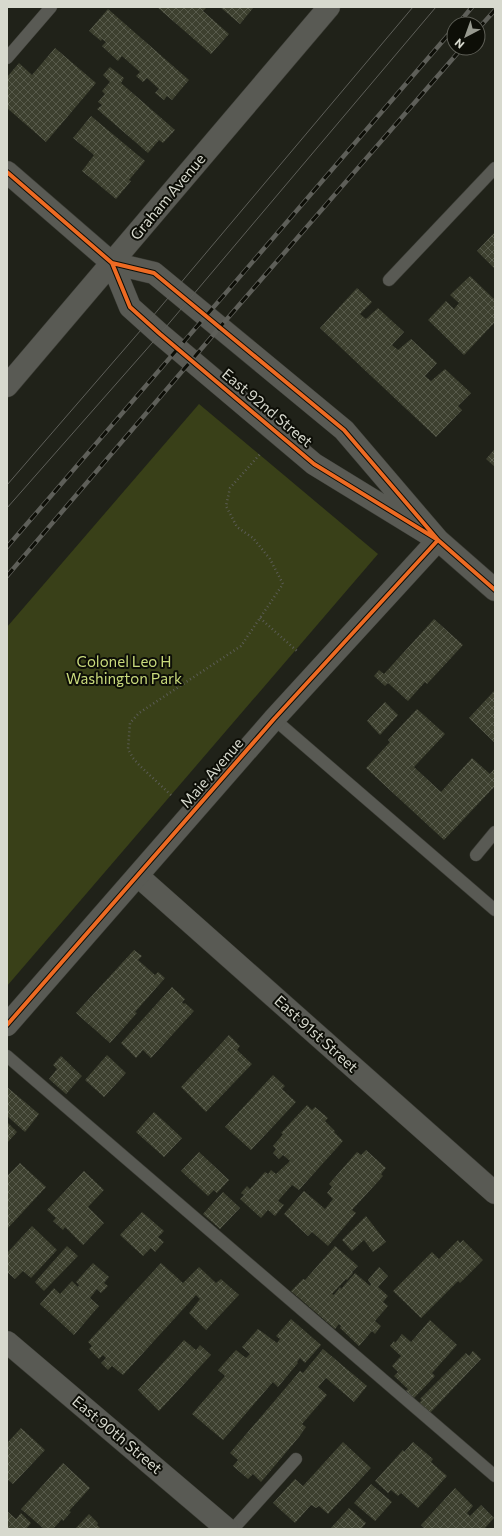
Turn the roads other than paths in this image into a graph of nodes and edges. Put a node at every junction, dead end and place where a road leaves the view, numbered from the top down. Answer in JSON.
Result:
{"nodes":[{"id":1,"x":51,"y":7,"type":"edge"},
{"id":2,"x":329,"y":7,"type":"edge"},
{"id":3,"x":7,"y":58,"type":"edge"},
{"id":4,"x":495,"y":168,"type":"edge"},
{"id":5,"x":7,"y":172,"type":"edge"},
{"id":6,"x":112,"y":263,"type":"junction"},
{"id":7,"x":389,"y":280,"type":"dead end"},
{"id":8,"x":7,"y":386,"type":"edge"},
{"id":9,"x":438,"y":540,"type":"junction"},
{"id":10,"x":495,"y":590,"type":"edge"},
{"id":11,"x":274,"y":719,"type":"junction"},
{"id":12,"x":495,"y":832,"type":"edge"},
{"id":13,"x":476,"y":855,"type":"dead end"},
{"id":14,"x":138,"y":876,"type":"junction"},
{"id":15,"x":495,"y":910,"type":"edge"},
{"id":16,"x":7,"y":1025,"type":"edge"},
{"id":17,"x":7,"y":1056,"type":"edge"},
{"id":18,"x":495,"y":1193,"type":"edge"},
{"id":19,"x":7,"y":1342,"type":"edge"},
{"id":20,"x":296,"y":1459,"type":"dead end"},
{"id":21,"x":495,"y":1476,"type":"edge"},
{"id":22,"x":227,"y":1529,"type":"edge"},
{"id":23,"x":233,"y":1529,"type":"edge"}],
"edges":[{"from":1,"to":3,"type":"lane"},
{"from":2,"to":6,"type":"street","name":"Graham Avenue"},
{"from":4,"to":7,"type":"lane"},
{"from":5,"to":6,"type":"street","name":"East 92nd Street"},
{"from":6,"to":8,"type":"street","name":"Graham Avenue"},
{"from":6,"to":9,"type":"street","name":"East 92nd Street"},
{"from":6,"to":9,"type":"street","name":"East 92nd Street"},
{"from":9,"to":10,"type":"street","name":"East 92nd Street"},
{"from":9,"to":11,"type":"street","name":"Maie Avenue"},
{"from":11,"to":14,"type":"street","name":"Maie Avenue"},
{"from":11,"to":15,"type":"lane"},
{"from":12,"to":13,"type":"lane"},
{"from":14,"to":16,"type":"street","name":"Maie Avenue"},
{"from":14,"to":18,"type":"street","name":"East 91st Street"},
{"from":17,"to":21,"type":"lane"},
{"from":19,"to":22,"type":"street","name":"East 90th Street"},
{"from":20,"to":23,"type":"lane"}]}
